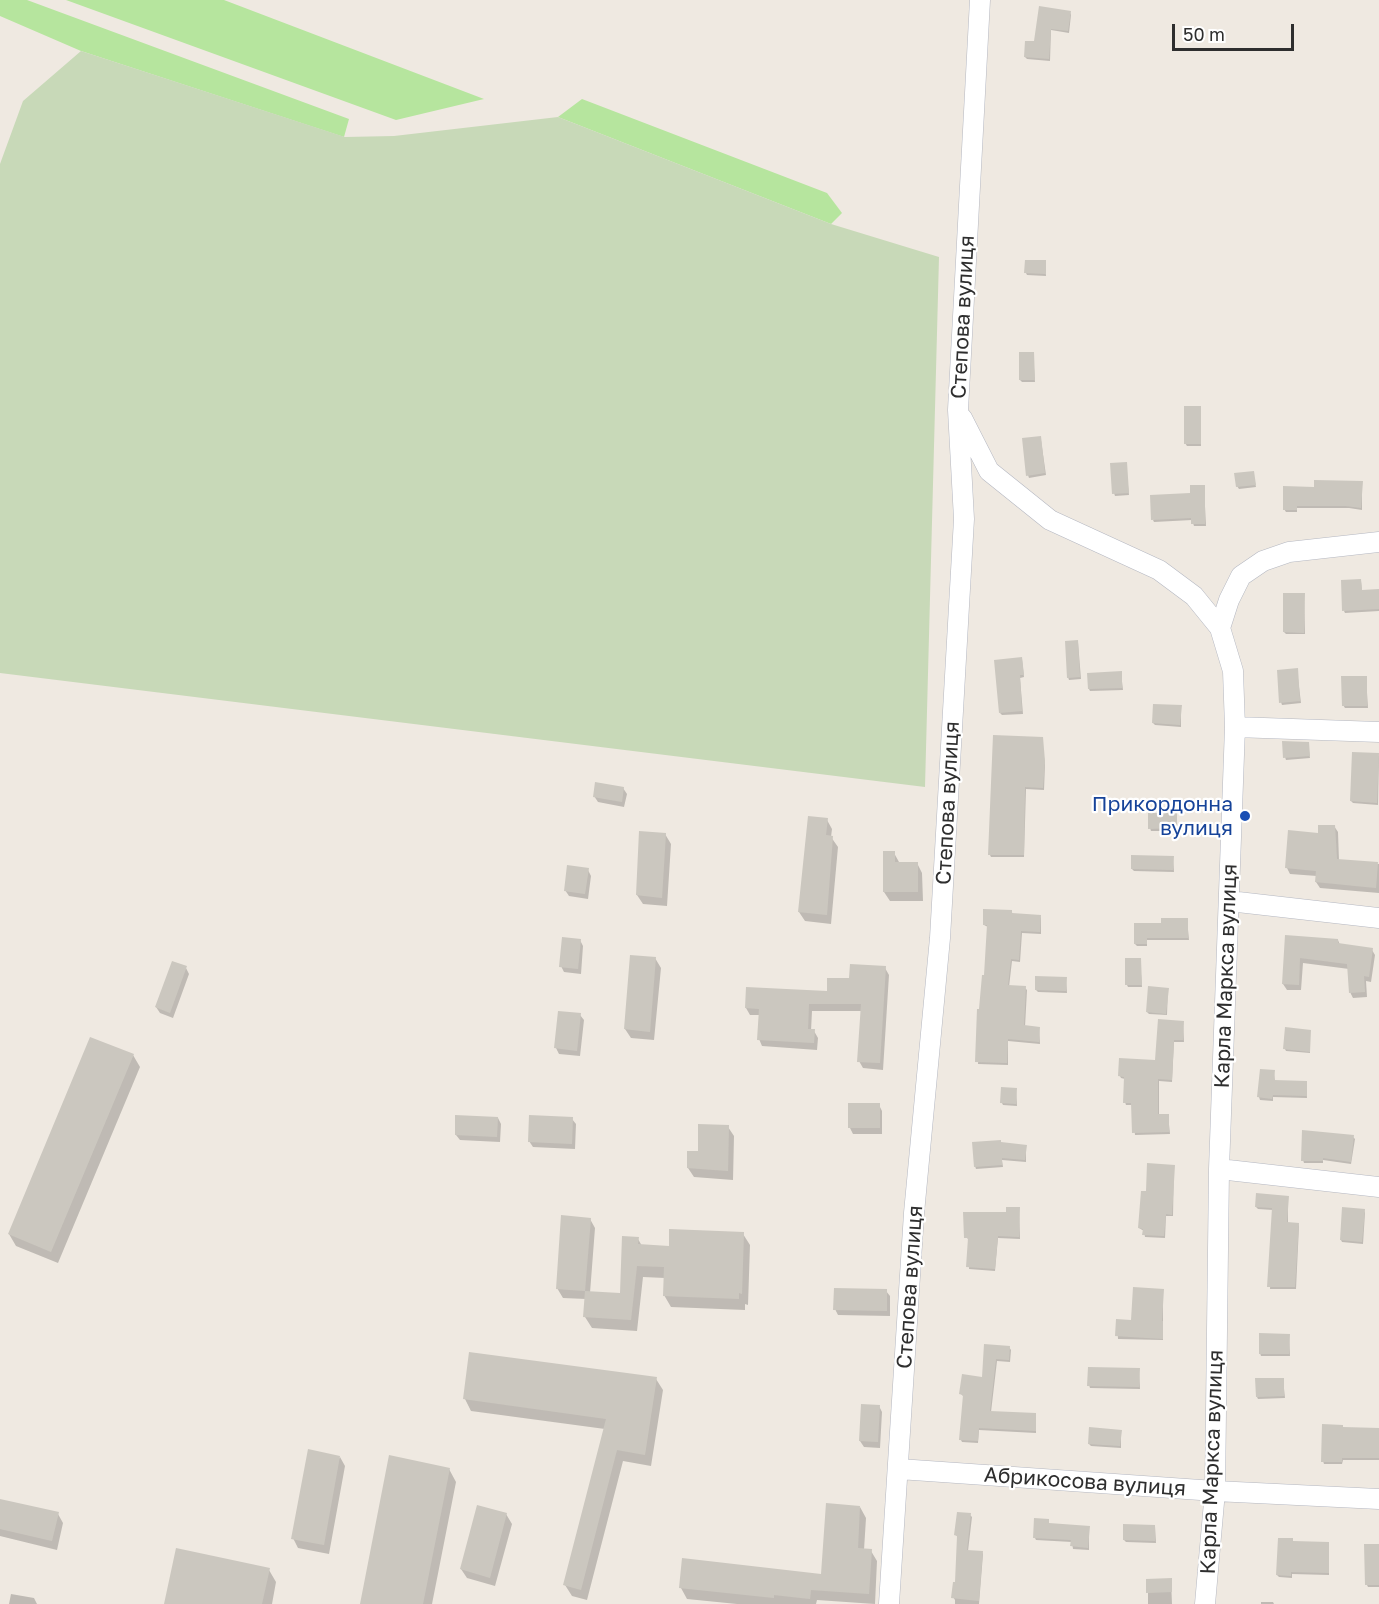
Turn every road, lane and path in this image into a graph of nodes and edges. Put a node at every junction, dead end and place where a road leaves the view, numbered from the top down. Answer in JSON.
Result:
{"nodes":[{"id":1,"x":980,"y":0,"type":"edge"},
{"id":2,"x":958,"y":410,"type":"junction"},
{"id":3,"x":1379,"y":542,"type":"edge"},
{"id":4,"x":1220,"y":628,"type":"junction"},
{"id":5,"x":1235,"y":727,"type":"junction"},
{"id":6,"x":1379,"y":732,"type":"edge"},
{"id":7,"x":1229,"y":901,"type":"junction"},
{"id":8,"x":1379,"y":918,"type":"edge"},
{"id":9,"x":1219,"y":1169,"type":"junction"},
{"id":10,"x":1379,"y":1187,"type":"edge"},
{"id":11,"x":899,"y":1469,"type":"junction"},
{"id":12,"x":1215,"y":1491,"type":"junction"},
{"id":13,"x":1379,"y":1499,"type":"edge"},
{"id":14,"x":889,"y":1604,"type":"edge"},
{"id":15,"x":1205,"y":1604,"type":"edge"}],
"edges":[{"from":1,"to":2,"type":"street","name":"Степова вулиця"},
{"from":2,"to":4,"type":"street","name":"Карла Маркса вулиця"},
{"from":2,"to":11,"type":"street","name":"Степова вулиця"},
{"from":3,"to":4,"type":"street"},
{"from":4,"to":5,"type":"street","name":"Карла Маркса вулиця"},
{"from":5,"to":6,"type":"street"},
{"from":5,"to":7,"type":"street","name":"Карла Маркса вулиця"},
{"from":7,"to":8,"type":"street"},
{"from":7,"to":9,"type":"street","name":"Карла Маркса вулиця"},
{"from":9,"to":10,"type":"street"},
{"from":9,"to":12,"type":"street","name":"Карла Маркса вулиця"},
{"from":11,"to":12,"type":"street","name":"Абрикосова вулиця"},
{"from":11,"to":14,"type":"street","name":"Степова вулиця"},
{"from":12,"to":13,"type":"street","name":"Абрикосова вулиця"},
{"from":12,"to":15,"type":"street","name":"Карла Маркса вулиця"}]}
